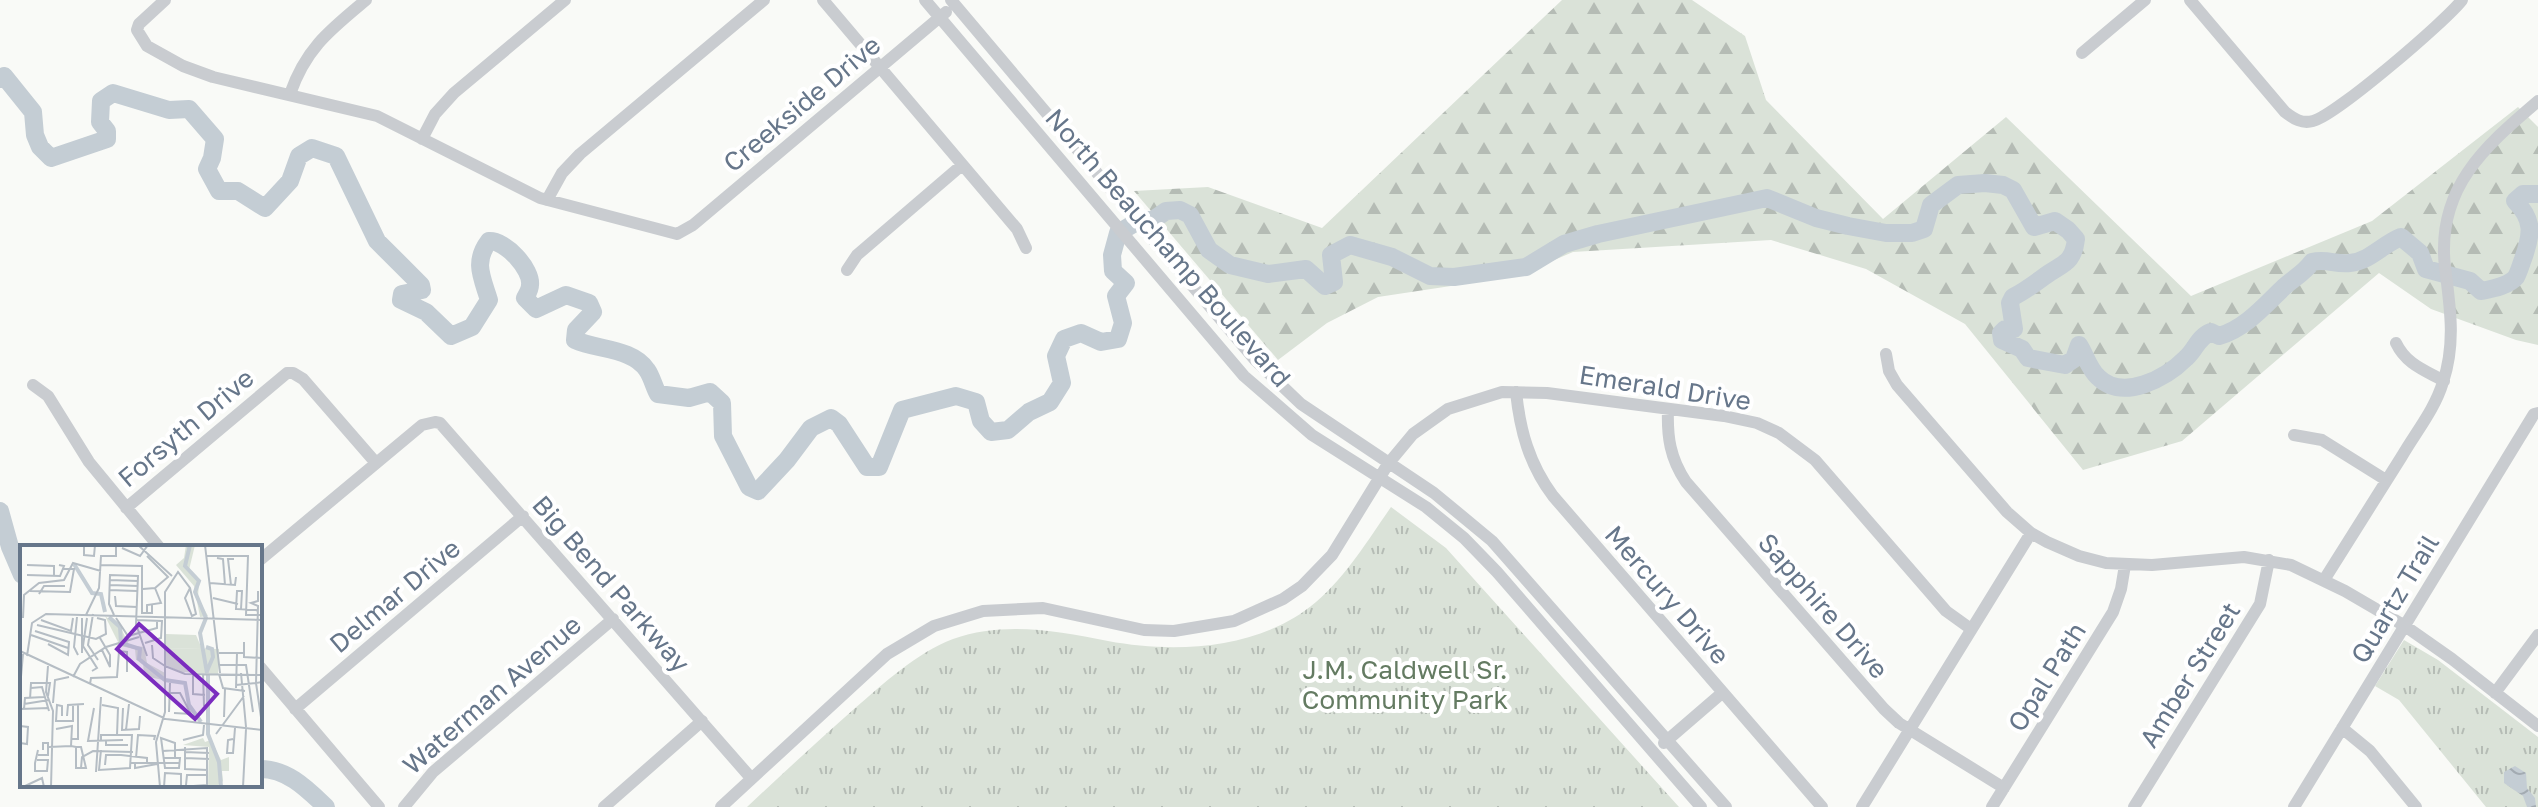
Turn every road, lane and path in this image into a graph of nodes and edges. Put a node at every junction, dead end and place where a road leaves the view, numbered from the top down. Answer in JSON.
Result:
{"nodes":[{"id":1,"x":165,"y":0,"type":"edge"},
{"id":2,"x":366,"y":0,"type":"edge"},
{"id":3,"x":565,"y":0,"type":"edge"},
{"id":4,"x":764,"y":0,"type":"edge"},
{"id":5,"x":823,"y":0,"type":"edge"},
{"id":6,"x":925,"y":0,"type":"edge"},
{"id":7,"x":2145,"y":0,"type":"edge"},
{"id":8,"x":2190,"y":0,"type":"edge"},
{"id":9,"x":2462,"y":0,"type":"edge"},
{"id":10,"x":953,"y":3,"type":"edge"},
{"id":11,"x":940,"y":18,"type":"junction"},
{"id":12,"x":2082,"y":53,"type":"dead end"},
{"id":13,"x":880,"y":67,"type":"junction"},
{"id":14,"x":290,"y":94,"type":"junction"},
{"id":15,"x":2538,"y":101,"type":"edge"},
{"id":16,"x":422,"y":139,"type":"junction"},
{"id":17,"x":962,"y":165,"type":"junction"},
{"id":18,"x":547,"y":200,"type":"junction"},
{"id":19,"x":1026,"y":248,"type":"dead end"},
{"id":20,"x":847,"y":270,"type":"dead end"},
{"id":21,"x":2396,"y":343,"type":"dead end"},
{"id":22,"x":1886,"y":354,"type":"dead end"},
{"id":23,"x":2444,"y":381,"type":"junction"},
{"id":24,"x":33,"y":385,"type":"dead end"},
{"id":25,"x":1516,"y":392,"type":"junction"},
{"id":26,"x":1668,"y":409,"type":"junction"},
{"id":27,"x":2536,"y":414,"type":"edge"},
{"id":28,"x":2294,"y":435,"type":"dead end"},
{"id":29,"x":376,"y":463,"type":"junction"},
{"id":30,"x":1388,"y":464,"type":"junction"},
{"id":31,"x":1380,"y":477,"type":"junction"},
{"id":32,"x":2386,"y":480,"type":"junction"},
{"id":33,"x":126,"y":508,"type":"junction"},
{"id":34,"x":523,"y":516,"type":"junction"},
{"id":35,"x":2031,"y":533,"type":"junction"},
{"id":36,"x":157,"y":545,"type":"edge"},
{"id":37,"x":262,"y":558,"type":"edge"},
{"id":38,"x":2269,"y":560,"type":"junction"},
{"id":39,"x":2125,"y":565,"type":"junction"},
{"id":40,"x":2324,"y":580,"type":"junction"},
{"id":41,"x":613,"y":619,"type":"junction"},
{"id":42,"x":2405,"y":626,"type":"junction"},
{"id":43,"x":1971,"y":629,"type":"junction"},
{"id":44,"x":2538,"y":635,"type":"edge"},
{"id":45,"x":262,"y":669,"type":"edge"},
{"id":46,"x":1722,"y":693,"type":"junction"},
{"id":47,"x":2495,"y":693,"type":"junction"},
{"id":48,"x":295,"y":709,"type":"junction"},
{"id":49,"x":702,"y":721,"type":"junction"},
{"id":50,"x":2538,"y":726,"type":"edge"},
{"id":51,"x":2342,"y":728,"type":"junction"},
{"id":52,"x":1910,"y":729,"type":"junction"},
{"id":53,"x":1668,"y":740,"type":"junction"},
{"id":54,"x":1654,"y":753,"type":"junction"},
{"id":55,"x":751,"y":778,"type":"junction"},
{"id":56,"x":2004,"y":788,"type":"junction"},
{"id":57,"x":379,"y":807,"type":"edge"},
{"id":58,"x":404,"y":807,"type":"edge"},
{"id":59,"x":604,"y":807,"type":"edge"},
{"id":60,"x":721,"y":807,"type":"edge"},
{"id":61,"x":1701,"y":807,"type":"edge"},
{"id":62,"x":1726,"y":807,"type":"edge"},
{"id":63,"x":1822,"y":807,"type":"edge"},
{"id":64,"x":1862,"y":807,"type":"edge"},
{"id":65,"x":1992,"y":807,"type":"edge"},
{"id":66,"x":2134,"y":807,"type":"edge"},
{"id":67,"x":2294,"y":807,"type":"edge"},
{"id":68,"x":2416,"y":807,"type":"edge"}],
"edges":[{"from":1,"to":14,"type":"street"},
{"from":2,"to":14,"type":"street"},
{"from":3,"to":16,"type":"street"},
{"from":4,"to":18,"type":"street"},
{"from":5,"to":13,"type":"street"},
{"from":6,"to":11,"type":"street","name":"North Beauchamp Boulevard"},
{"from":7,"to":12,"type":"street"},
{"from":8,"to":9,"type":"street"},
{"from":10,"to":11,"type":"street","name":"Creekside Drive"},
{"from":10,"to":30,"type":"street","name":"North Beauchamp Boulevard"},
{"from":11,"to":13,"type":"street","name":"Creekside Drive"},
{"from":11,"to":31,"type":"street","name":"North Beauchamp Boulevard"},
{"from":13,"to":17,"type":"street"},
{"from":13,"to":18,"type":"street","name":"Creekside Drive"},
{"from":14,"to":16,"type":"street"},
{"from":15,"to":23,"type":"street"},
{"from":16,"to":18,"type":"street"},
{"from":17,"to":19,"type":"street"},
{"from":17,"to":20,"type":"street"},
{"from":21,"to":23,"type":"street"},
{"from":22,"to":35,"type":"street"},
{"from":23,"to":32,"type":"street"},
{"from":24,"to":33,"type":"street"},
{"from":25,"to":26,"type":"street","name":"Emerald Drive"},
{"from":25,"to":30,"type":"street","name":"Emerald Drive"},
{"from":25,"to":46,"type":"street","name":"Mercury Drive"},
{"from":26,"to":43,"type":"street","name":"Emerald Drive"},
{"from":26,"to":52,"type":"street","name":"Sapphire Drive"},
{"from":27,"to":42,"type":"street","name":"Quartz Trail"},
{"from":28,"to":32,"type":"street"},
{"from":29,"to":33,"type":"street","name":"Forsyth Drive"},
{"from":29,"to":34,"type":"street","name":"Big Bend Parkway"},
{"from":29,"to":37,"type":"street"},
{"from":30,"to":31,"type":"street","name":"Emerald Drive"},
{"from":30,"to":53,"type":"street","name":"North Beauchamp Boulevard"},
{"from":31,"to":54,"type":"street","name":"North Beauchamp Boulevard"},
{"from":31,"to":55,"type":"street","name":"Emerald Drive"},
{"from":32,"to":40,"type":"street"},
{"from":33,"to":36,"type":"street"},
{"from":34,"to":41,"type":"street","name":"Big Bend Parkway"},
{"from":34,"to":48,"type":"street","name":"Delmar Drive"},
{"from":35,"to":39,"type":"street"},
{"from":35,"to":43,"type":"street"},
{"from":38,"to":39,"type":"street"},
{"from":38,"to":40,"type":"street"},
{"from":38,"to":66,"type":"street","name":"Amber Street"},
{"from":39,"to":56,"type":"street","name":"Opal Path"},
{"from":40,"to":42,"type":"street"},
{"from":41,"to":49,"type":"street","name":"Big Bend Parkway"},
{"from":41,"to":58,"type":"street","name":"Waterman Avenue"},
{"from":42,"to":47,"type":"street"},
{"from":42,"to":51,"type":"street","name":"Quartz Trail"},
{"from":43,"to":52,"type":"street"},
{"from":44,"to":47,"type":"street"},
{"from":45,"to":48,"type":"street"},
{"from":46,"to":53,"type":"street"},
{"from":46,"to":63,"type":"street","name":"Mercury Drive"},
{"from":47,"to":50,"type":"street"},
{"from":48,"to":57,"type":"street"},
{"from":49,"to":55,"type":"street","name":"Big Bend Parkway"},
{"from":49,"to":59,"type":"street"},
{"from":51,"to":67,"type":"street","name":"Quartz Trail"},
{"from":51,"to":68,"type":"street"},
{"from":52,"to":56,"type":"street","name":"Sapphire Drive"},
{"from":52,"to":64,"type":"street"},
{"from":53,"to":54,"type":"street"},
{"from":53,"to":62,"type":"street","name":"North Beauchamp Boulevard"},
{"from":54,"to":61,"type":"street","name":"North Beauchamp Boulevard"},
{"from":55,"to":60,"type":"street","name":"Emerald Drive"},
{"from":56,"to":65,"type":"street","name":"Opal Path"}]}
